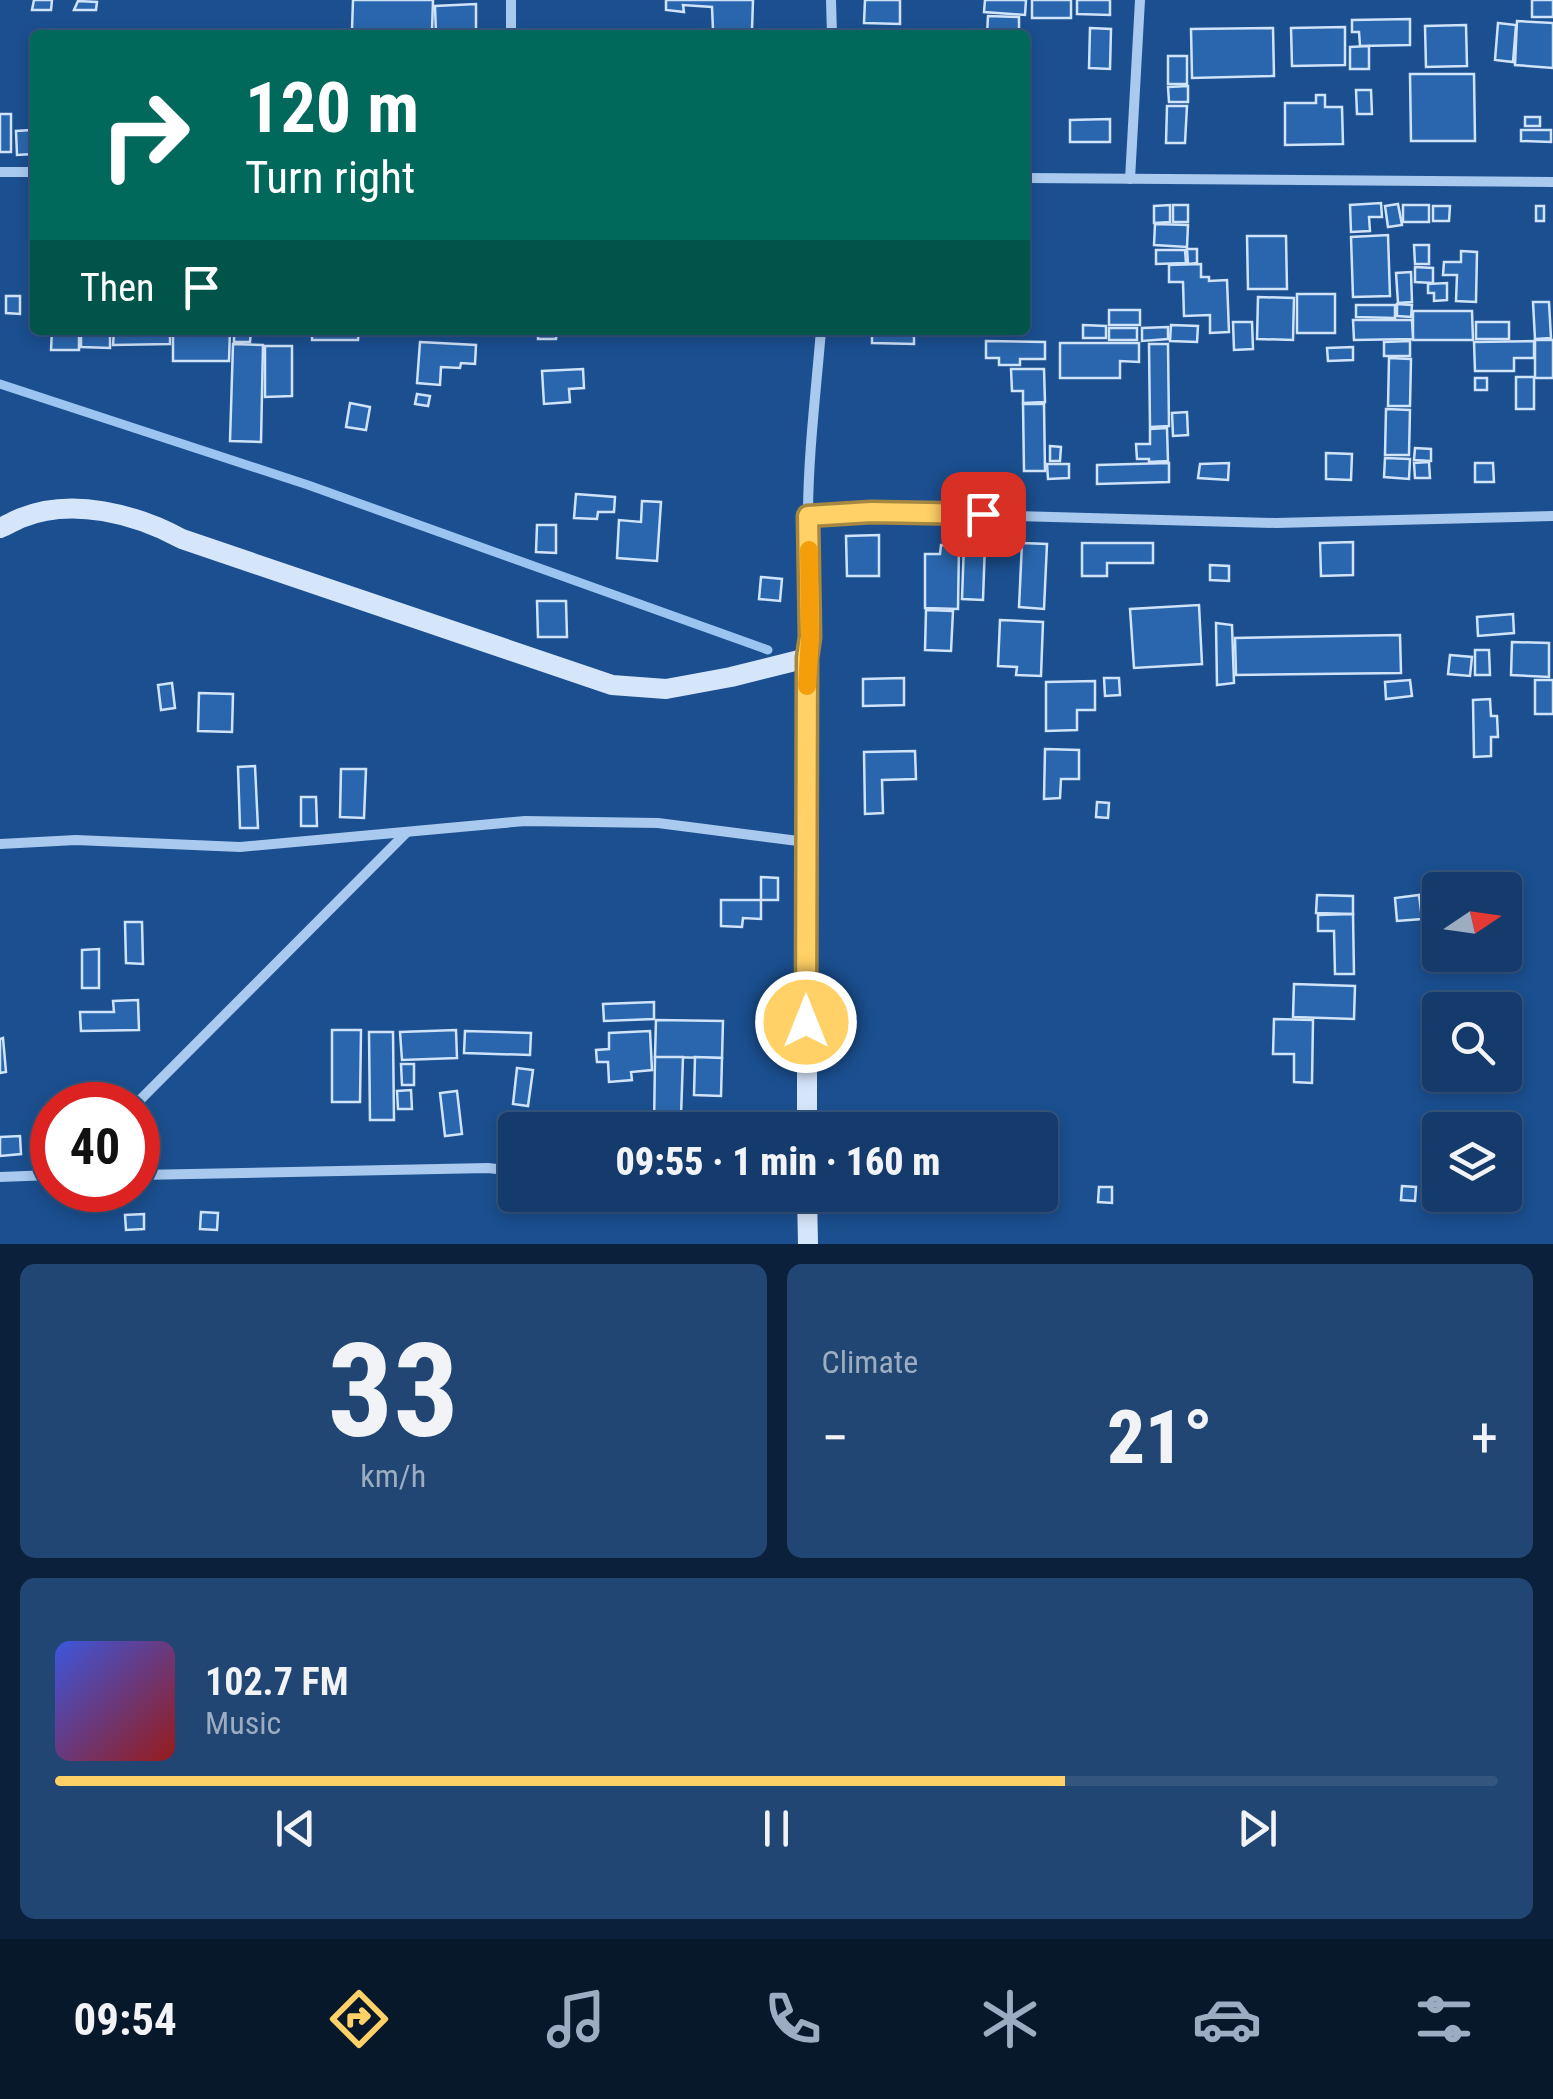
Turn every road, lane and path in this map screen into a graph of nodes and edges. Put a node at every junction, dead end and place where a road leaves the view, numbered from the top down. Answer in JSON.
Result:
{"nodes":[{"id":1,"x":512,"y":0,"type":"edge"},
{"id":2,"x":831,"y":0,"type":"edge"},
{"id":3,"x":1140,"y":0,"type":"edge"},
{"id":4,"x":511,"y":30,"type":"edge"},
{"id":5,"x":832,"y":30,"type":"edge"},
{"id":6,"x":0,"y":172,"type":"edge"},
{"id":7,"x":30,"y":172,"type":"edge"},
{"id":8,"x":1030,"y":178,"type":"edge"},
{"id":9,"x":1130,"y":179,"type":"junction"},
{"id":10,"x":1553,"y":182,"type":"edge"},
{"id":11,"x":821,"y":335,"type":"edge"},
{"id":12,"x":808,"y":516,"type":"junction"},
{"id":13,"x":1553,"y":516,"type":"edge"},
{"id":14,"x":0,"y":528,"type":"edge"},
{"id":15,"x":807,"y":658,"type":"junction"},
{"id":16,"x":407,"y":832,"type":"junction"},
{"id":17,"x":807,"y":842,"type":"junction"},
{"id":18,"x":0,"y":844,"type":"edge"},
{"id":19,"x":158,"y":1082,"type":"edge"},
{"id":20,"x":806,"y":1112,"type":"edge"},
{"id":21,"x":498,"y":1169,"type":"edge"},
{"id":22,"x":160,"y":1174,"type":"edge"},
{"id":23,"x":30,"y":1176,"type":"edge"},
{"id":24,"x":0,"y":1177,"type":"edge"},
{"id":25,"x":807,"y":1212,"type":"edge"},
{"id":26,"x":808,"y":1244,"type":"edge"}],
"edges":[{"from":1,"to":4,"type":"street"},
{"from":2,"to":5,"type":"street"},
{"from":3,"to":9,"type":"street"},
{"from":6,"to":7,"type":"street"},
{"from":8,"to":9,"type":"street"},
{"from":9,"to":10,"type":"street"},
{"from":11,"to":12,"type":"street"},
{"from":12,"to":13,"type":"street"},
{"from":12,"to":15,"type":"street"},
{"from":14,"to":15,"type":"street"},
{"from":15,"to":17,"type":"street"},
{"from":16,"to":17,"type":"street"},
{"from":16,"to":18,"type":"street"},
{"from":16,"to":19,"type":"street"},
{"from":17,"to":20,"type":"street"},
{"from":21,"to":22,"type":"street"},
{"from":23,"to":24,"type":"street"},
{"from":25,"to":26,"type":"street"}]}
